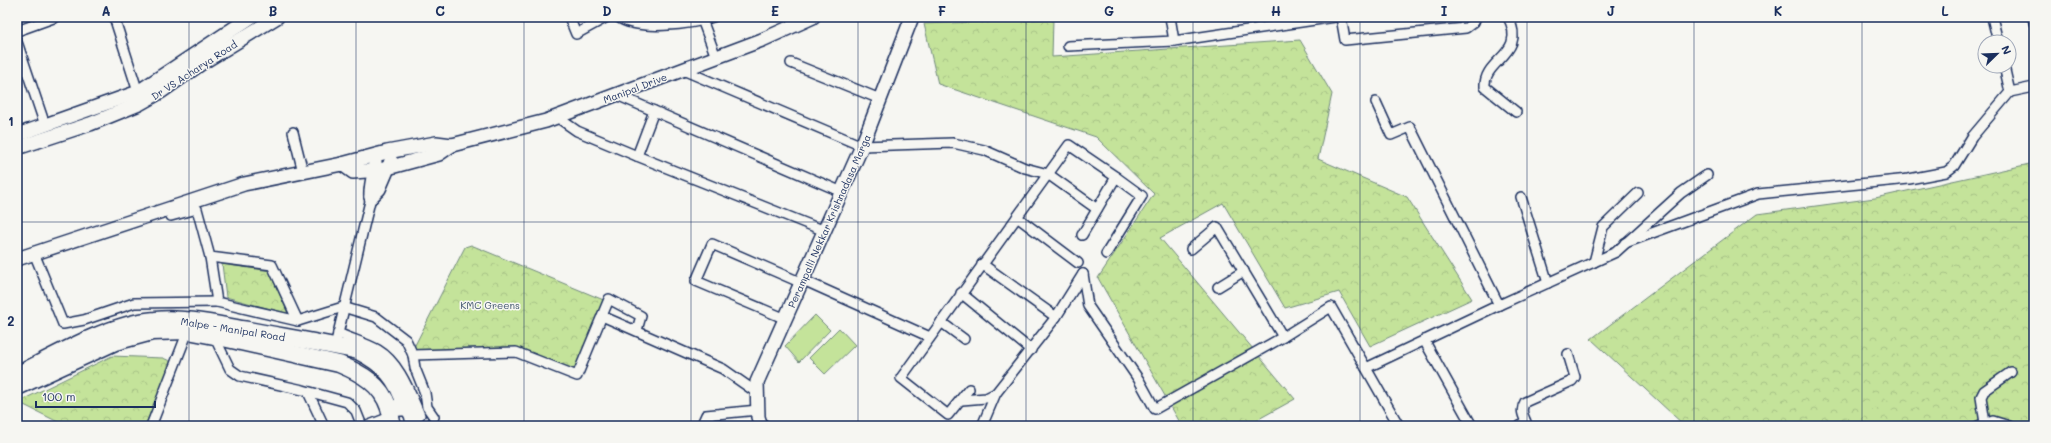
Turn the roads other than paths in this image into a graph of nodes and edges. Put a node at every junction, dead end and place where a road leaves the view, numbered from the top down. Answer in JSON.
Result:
{"nodes":[{"id":1,"x":56,"y":17,"type":"edge"},
{"id":2,"x":114,"y":17,"type":"edge"},
{"id":3,"x":250,"y":17,"type":"edge"},
{"id":4,"x":277,"y":17,"type":"edge"},
{"id":5,"x":569,"y":17,"type":"edge"},
{"id":6,"x":607,"y":17,"type":"edge"},
{"id":7,"x":618,"y":17,"type":"edge"},
{"id":8,"x":713,"y":17,"type":"edge"},
{"id":9,"x":813,"y":17,"type":"edge"},
{"id":10,"x":912,"y":17,"type":"edge"},
{"id":11,"x":1170,"y":17,"type":"edge"},
{"id":12,"x":1335,"y":17,"type":"edge"},
{"id":13,"x":1341,"y":17,"type":"edge"},
{"id":14,"x":1476,"y":17,"type":"edge"},
{"id":15,"x":1508,"y":17,"type":"edge"},
{"id":16,"x":1992,"y":17,"type":"edge"},
{"id":17,"x":2033,"y":17,"type":"edge"},
{"id":18,"x":701,"y":19,"type":"edge"},
{"id":19,"x":2034,"y":23,"type":"edge"},
{"id":20,"x":17,"y":31,"type":"edge"},
{"id":21,"x":1996,"y":34,"type":"edge"},
{"id":22,"x":1174,"y":41,"type":"junction"},
{"id":23,"x":17,"y":42,"type":"edge"},
{"id":24,"x":1068,"y":46,"type":"dead end"},
{"id":25,"x":198,"y":58,"type":"junction"},
{"id":26,"x":716,"y":58,"type":"junction"},
{"id":27,"x":791,"y":63,"type":"dead end"},
{"id":28,"x":683,"y":70,"type":"junction"},
{"id":29,"x":2006,"y":74,"type":"edge"},
{"id":30,"x":2034,"y":87,"type":"edge"},
{"id":31,"x":138,"y":92,"type":"junction"},
{"id":32,"x":2010,"y":92,"type":"junction"},
{"id":33,"x":617,"y":95,"type":"junction"},
{"id":34,"x":880,"y":99,"type":"junction"},
{"id":35,"x":1376,"y":102,"type":"dead end"},
{"id":36,"x":654,"y":112,"type":"junction"},
{"id":37,"x":1516,"y":112,"type":"dead end"},
{"id":38,"x":557,"y":117,"type":"junction"},
{"id":39,"x":45,"y":125,"type":"junction"},
{"id":40,"x":293,"y":132,"type":"dead end"},
{"id":41,"x":17,"y":135,"type":"edge"},
{"id":42,"x":452,"y":145,"type":"junction"},
{"id":43,"x":862,"y":146,"type":"junction"},
{"id":44,"x":17,"y":148,"type":"edge"},
{"id":45,"x":382,"y":153,"type":"junction"},
{"id":46,"x":637,"y":156,"type":"junction"},
{"id":47,"x":341,"y":165,"type":"junction"},
{"id":48,"x":389,"y":167,"type":"junction"},
{"id":49,"x":376,"y":170,"type":"junction"},
{"id":50,"x":303,"y":172,"type":"junction"},
{"id":51,"x":1048,"y":174,"type":"junction"},
{"id":52,"x":1707,"y":175,"type":"dead end"},
{"id":53,"x":1116,"y":177,"type":"junction"},
{"id":54,"x":842,"y":192,"type":"junction"},
{"id":55,"x":1638,"y":193,"type":"dead end"},
{"id":56,"x":371,"y":197,"type":"junction"},
{"id":57,"x":1521,"y":197,"type":"dead end"},
{"id":58,"x":1097,"y":209,"type":"junction"},
{"id":59,"x":171,"y":216,"type":"dead end"},
{"id":60,"x":1017,"y":217,"type":"junction"},
{"id":61,"x":825,"y":231,"type":"junction"},
{"id":62,"x":1082,"y":234,"type":"dead end"},
{"id":63,"x":1625,"y":243,"type":"junction"},
{"id":64,"x":1191,"y":249,"type":"dead end"},
{"id":65,"x":34,"y":253,"type":"junction"},
{"id":66,"x":1106,"y":254,"type":"dead end"},
{"id":67,"x":210,"y":257,"type":"junction"},
{"id":68,"x":17,"y":259,"type":"edge"},
{"id":69,"x":1594,"y":262,"type":"junction"},
{"id":70,"x":1078,"y":263,"type":"dead end"},
{"id":71,"x":982,"y":264,"type":"junction"},
{"id":72,"x":1244,"y":271,"type":"junction"},
{"id":73,"x":803,"y":282,"type":"junction"},
{"id":74,"x":1548,"y":283,"type":"junction"},
{"id":75,"x":1218,"y":287,"type":"dead end"},
{"id":76,"x":961,"y":293,"type":"junction"},
{"id":77,"x":217,"y":302,"type":"junction"},
{"id":78,"x":1499,"y":305,"type":"junction"},
{"id":79,"x":343,"y":308,"type":"junction"},
{"id":80,"x":602,"y":316,"type":"junction"},
{"id":81,"x":1056,"y":317,"type":"junction"},
{"id":82,"x":786,"y":319,"type":"junction"},
{"id":83,"x":298,"y":321,"type":"junction"},
{"id":84,"x":941,"y":322,"type":"junction"},
{"id":85,"x":637,"y":330,"type":"junction"},
{"id":86,"x":188,"y":332,"type":"junction"},
{"id":87,"x":214,"y":336,"type":"junction"},
{"id":88,"x":930,"y":337,"type":"junction"},
{"id":89,"x":1283,"y":337,"type":"junction"},
{"id":90,"x":336,"y":339,"type":"junction"},
{"id":91,"x":964,"y":339,"type":"dead end"},
{"id":92,"x":1424,"y":340,"type":"junction"},
{"id":93,"x":1031,"y":350,"type":"junction"},
{"id":94,"x":1568,"y":354,"type":"dead end"},
{"id":95,"x":413,"y":355,"type":"junction"},
{"id":96,"x":1366,"y":368,"type":"junction"},
{"id":97,"x":2011,"y":372,"type":"dead end"},
{"id":98,"x":17,"y":375,"type":"edge"},
{"id":99,"x":17,"y":387,"type":"edge"},
{"id":100,"x":969,"y":389,"type":"dead end"},
{"id":101,"x":308,"y":392,"type":"junction"},
{"id":102,"x":756,"y":392,"type":"junction"},
{"id":103,"x":996,"y":393,"type":"junction"},
{"id":104,"x":962,"y":400,"type":"junction"},
{"id":105,"x":758,"y":410,"type":"junction"},
{"id":106,"x":391,"y":419,"type":"edge"},
{"id":107,"x":413,"y":420,"type":"edge"},
{"id":108,"x":1982,"y":424,"type":"edge"},
{"id":109,"x":151,"y":426,"type":"edge"},
{"id":110,"x":324,"y":426,"type":"edge"},
{"id":111,"x":362,"y":426,"type":"edge"},
{"id":112,"x":367,"y":426,"type":"edge"},
{"id":113,"x":701,"y":426,"type":"edge"},
{"id":114,"x":761,"y":426,"type":"edge"},
{"id":115,"x":982,"y":426,"type":"edge"},
{"id":116,"x":1399,"y":426,"type":"edge"},
{"id":117,"x":1472,"y":426,"type":"edge"},
{"id":118,"x":1520,"y":426,"type":"edge"},
{"id":119,"x":2009,"y":426,"type":"edge"}],
"edges":[{"from":1,"to":20,"type":"street"},
{"from":2,"to":31,"type":"street"},
{"from":3,"to":25,"type":"street","name":"Dr VS Acharya Road"},
{"from":4,"to":25,"type":"street","name":"Dr VS Acharya Road"},
{"from":5,"to":6,"type":"street"},
{"from":7,"to":18,"type":"street"},
{"from":8,"to":18,"type":"street"},
{"from":9,"to":26,"type":"street","name":"Manipal Drive"},
{"from":10,"to":34,"type":"street","name":"Perampalli Nekkar Krishnadasa Marga"},
{"from":11,"to":22,"type":"street"},
{"from":12,"to":22,"type":"street"},
{"from":13,"to":14,"type":"street"},
{"from":15,"to":37,"type":"street"},
{"from":16,"to":21,"type":"street"},
{"from":17,"to":19,"type":"street"},
{"from":18,"to":26,"type":"street"},
{"from":22,"to":24,"type":"street"},
{"from":23,"to":39,"type":"street"},
{"from":25,"to":31,"type":"street","name":"Dr VS Acharya Road"},
{"from":25,"to":44,"type":"street","name":"Dr VS Acharya Road"},
{"from":26,"to":28,"type":"street","name":"Manipal Drive"},
{"from":27,"to":34,"type":"street"},
{"from":28,"to":33,"type":"street","name":"Manipal Drive"},
{"from":28,"to":43,"type":"street"},
{"from":29,"to":32,"type":"street"},
{"from":30,"to":32,"type":"street"},
{"from":31,"to":39,"type":"street","name":"Dr VS Acharya Road"},
{"from":32,"to":63,"type":"street"},
{"from":33,"to":36,"type":"street"},
{"from":33,"to":38,"type":"street","name":"Manipal Drive"},
{"from":34,"to":43,"type":"street","name":"Perampalli Nekkar Krishnadasa Marga"},
{"from":35,"to":78,"type":"street"},
{"from":36,"to":46,"type":"street"},
{"from":36,"to":54,"type":"street"},
{"from":38,"to":42,"type":"street","name":"Manipal Drive"},
{"from":38,"to":46,"type":"street"},
{"from":39,"to":41,"type":"street","name":"Dr VS Acharya Road"},
{"from":40,"to":50,"type":"street"},
{"from":42,"to":45,"type":"street"},
{"from":42,"to":48,"type":"street"},
{"from":43,"to":51,"type":"street"},
{"from":43,"to":54,"type":"street","name":"Perampalli Nekkar Krishnadasa Marga"},
{"from":45,"to":47,"type":"street"},
{"from":45,"to":48,"type":"street"},
{"from":45,"to":49,"type":"street"},
{"from":46,"to":61,"type":"street"},
{"from":47,"to":49,"type":"street"},
{"from":47,"to":50,"type":"street"},
{"from":48,"to":49,"type":"street"},
{"from":48,"to":56,"type":"street"},
{"from":49,"to":56,"type":"street"},
{"from":50,"to":65,"type":"street"},
{"from":51,"to":53,"type":"street"},
{"from":51,"to":58,"type":"street"},
{"from":51,"to":60,"type":"street"},
{"from":52,"to":63,"type":"street"},
{"from":53,"to":58,"type":"street"},
{"from":53,"to":66,"type":"street"},
{"from":54,"to":61,"type":"street","name":"Perampalli Nekkar Krishnadasa Marga"},
{"from":55,"to":69,"type":"street"},
{"from":56,"to":79,"type":"street"},
{"from":57,"to":74,"type":"street"},
{"from":58,"to":62,"type":"street"},
{"from":59,"to":67,"type":"street"},
{"from":60,"to":70,"type":"street"},
{"from":60,"to":71,"type":"street"},
{"from":61,"to":73,"type":"street","name":"Perampalli Nekkar Krishnadasa Marga"},
{"from":63,"to":69,"type":"street"},
{"from":64,"to":72,"type":"street"},
{"from":65,"to":68,"type":"street"},
{"from":65,"to":77,"type":"street"},
{"from":67,"to":77,"type":"street"},
{"from":67,"to":83,"type":"street"},
{"from":69,"to":74,"type":"street"},
{"from":71,"to":76,"type":"street"},
{"from":71,"to":81,"type":"street"},
{"from":72,"to":75,"type":"street"},
{"from":72,"to":89,"type":"street"},
{"from":73,"to":82,"type":"street","name":"Perampalli Nekkar Krishnadasa Marga"},
{"from":73,"to":82,"type":"street"},
{"from":73,"to":88,"type":"street"},
{"from":74,"to":78,"type":"street"},
{"from":76,"to":84,"type":"street"},
{"from":76,"to":93,"type":"street"},
{"from":77,"to":83,"type":"street"},
{"from":78,"to":92,"type":"street"},
{"from":79,"to":83,"type":"street"},
{"from":79,"to":90,"type":"street"},
{"from":79,"to":95,"type":"street"},
{"from":80,"to":85,"type":"street"},
{"from":80,"to":85,"type":"street"},
{"from":80,"to":95,"type":"street"},
{"from":81,"to":89,"type":"street"},
{"from":81,"to":93,"type":"street"},
{"from":82,"to":102,"type":"street","name":"Perampalli Nekkar Krishnadasa Marga"},
{"from":84,"to":88,"type":"street"},
{"from":84,"to":91,"type":"street"},
{"from":85,"to":102,"type":"street"},
{"from":86,"to":87,"type":"highway","name":"Malpe - Manipal Road"},
{"from":86,"to":99,"type":"highway","name":"Malpe - Manipal Road"},
{"from":86,"to":109,"type":"street"},
{"from":87,"to":101,"type":"street"},
{"from":87,"to":106,"type":"highway","name":"Malpe - Manipal Road"},
{"from":88,"to":104,"type":"street"},
{"from":89,"to":96,"type":"street"},
{"from":90,"to":98,"type":"highway","name":"Malpe - Manipal Road"},
{"from":90,"to":107,"type":"highway","name":"Malpe - Manipal Road"},
{"from":92,"to":96,"type":"street"},
{"from":92,"to":117,"type":"street"},
{"from":93,"to":103,"type":"street"},
{"from":94,"to":118,"type":"street"},
{"from":95,"to":107,"type":"street"},
{"from":96,"to":116,"type":"street"},
{"from":97,"to":108,"type":"street"},
{"from":100,"to":104,"type":"street"},
{"from":101,"to":110,"type":"street"},
{"from":101,"to":111,"type":"street"},
{"from":102,"to":105,"type":"street","name":"Perampalli Nekkar Krishnadasa Marga"},
{"from":103,"to":104,"type":"street"},
{"from":103,"to":115,"type":"street"},
{"from":105,"to":113,"type":"street"},
{"from":105,"to":114,"type":"street","name":"Perampalli Nekkar Krishnadasa Marga"},
{"from":106,"to":107,"type":"highway"},
{"from":106,"to":112,"type":"street"},
{"from":108,"to":119,"type":"street"}]}
